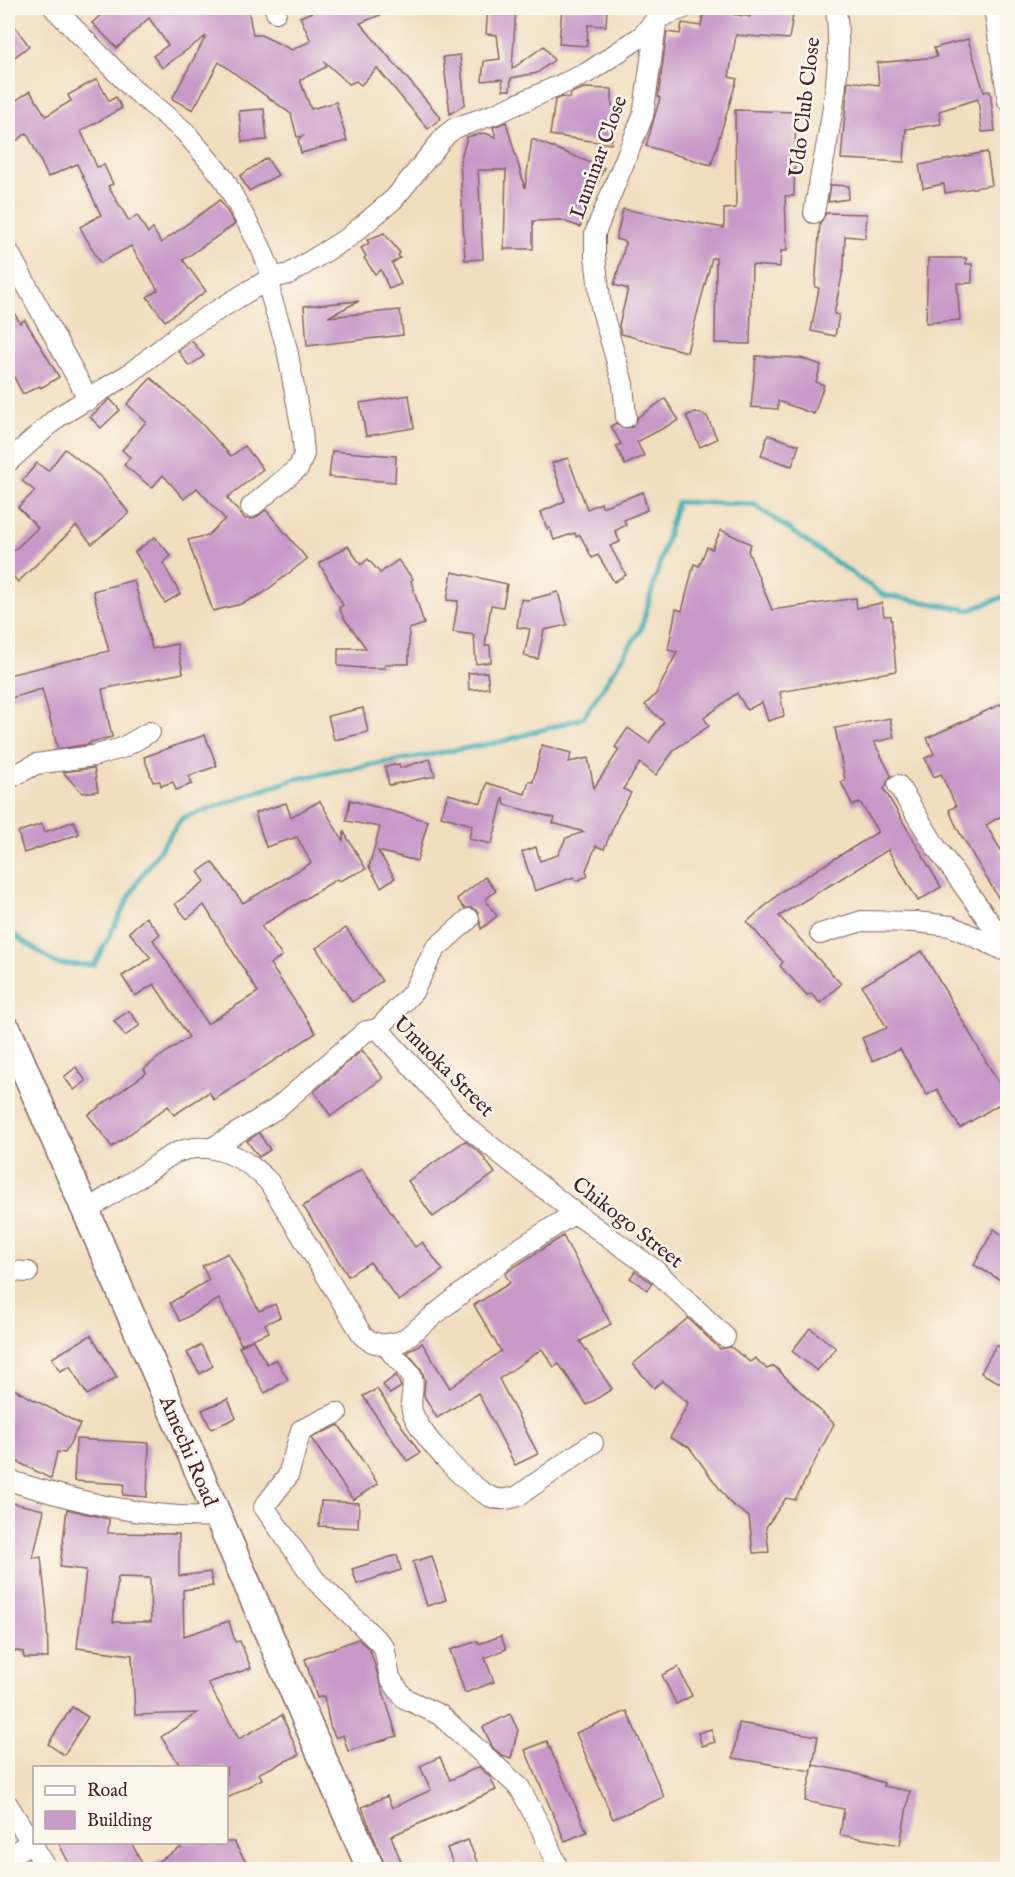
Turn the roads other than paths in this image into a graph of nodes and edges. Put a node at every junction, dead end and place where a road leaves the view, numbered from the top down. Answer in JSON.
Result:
{"nodes":[{"id":1,"x":54,"y":8,"type":"edge"},
{"id":2,"x":684,"y":8,"type":"edge"},
{"id":3,"x":836,"y":8,"type":"edge"},
{"id":4,"x":994,"y":8,"type":"edge"},
{"id":5,"x":657,"y":18,"type":"junction"},
{"id":6,"x":1008,"y":101,"type":"edge"},
{"id":7,"x":814,"y":213,"type":"dead end"},
{"id":8,"x":8,"y":251,"type":"edge"},
{"id":9,"x":272,"y":278,"type":"junction"},
{"id":10,"x":89,"y":400,"type":"junction"},
{"id":11,"x":626,"y":417,"type":"dead end"},
{"id":12,"x":8,"y":462,"type":"edge"},
{"id":13,"x":251,"y":507,"type":"dead end"},
{"id":14,"x":150,"y":732,"type":"dead end"},
{"id":15,"x":8,"y":779,"type":"edge"},
{"id":16,"x":898,"y":785,"type":"dead end"},
{"id":17,"x":470,"y":919,"type":"dead end"},
{"id":18,"x":1002,"y":929,"type":"edge"},
{"id":19,"x":820,"y":934,"type":"dead end"},
{"id":20,"x":1008,"y":950,"type":"edge"},
{"id":21,"x":378,"y":1029,"type":"junction"},
{"id":22,"x":8,"y":1031,"type":"edge"},
{"id":23,"x":212,"y":1148,"type":"junction"},
{"id":24,"x":498,"y":1150,"type":"joint"},
{"id":25,"x":86,"y":1212,"type":"junction"},
{"id":26,"x":575,"y":1213,"type":"junction"},
{"id":27,"x":8,"y":1271,"type":"edge"},
{"id":28,"x":28,"y":1272,"type":"dead end"},
{"id":29,"x":725,"y":1337,"type":"dead end"},
{"id":30,"x":387,"y":1345,"type":"junction"},
{"id":31,"x":337,"y":1413,"type":"dead end"},
{"id":32,"x":594,"y":1443,"type":"dead end"},
{"id":33,"x":8,"y":1480,"type":"edge"},
{"id":34,"x":217,"y":1516,"type":"junction"},
{"id":35,"x":8,"y":1805,"type":"edge"},
{"id":36,"x":31,"y":1842,"type":"junction"},
{"id":37,"x":8,"y":1857,"type":"edge"},
{"id":38,"x":48,"y":1869,"type":"edge"},
{"id":39,"x":371,"y":1869,"type":"edge"},
{"id":40,"x":559,"y":1869,"type":"edge"}],
"edges":[{"from":1,"to":9,"type":"street"},
{"from":2,"to":5,"type":"street"},
{"from":3,"to":7,"type":"street","name":"Udo Club Close"},
{"from":4,"to":6,"type":"street"},
{"from":5,"to":9,"type":"street"},
{"from":5,"to":11,"type":"street","name":"Luminar Close"},
{"from":8,"to":10,"type":"street"},
{"from":9,"to":10,"type":"street"},
{"from":9,"to":13,"type":"street"},
{"from":10,"to":12,"type":"street"},
{"from":14,"to":15,"type":"street"},
{"from":16,"to":18,"type":"street"},
{"from":17,"to":21,"type":"street"},
{"from":18,"to":20,"type":"street"},
{"from":19,"to":20,"type":"street"},
{"from":21,"to":23,"type":"street","name":"Umuoka Street"},
{"from":21,"to":24,"type":"street","name":"Umuoka Street"},
{"from":22,"to":25,"type":"main road","name":"Amechi Road"},
{"from":23,"to":25,"type":"street"},
{"from":23,"to":30,"type":"street"},
{"from":24,"to":26,"type":"street","name":"Chikogo Street"},
{"from":25,"to":34,"type":"main road","name":"Amechi Road"},
{"from":26,"to":29,"type":"street","name":"Chikogo Street"},
{"from":26,"to":30,"type":"street"},
{"from":27,"to":28,"type":"street"},
{"from":30,"to":32,"type":"street"},
{"from":31,"to":40,"type":"street"},
{"from":33,"to":34,"type":"street"},
{"from":34,"to":39,"type":"main road","name":"Amechi Road"},
{"from":35,"to":36,"type":"street"},
{"from":36,"to":37,"type":"street"},
{"from":36,"to":38,"type":"street"}]}
